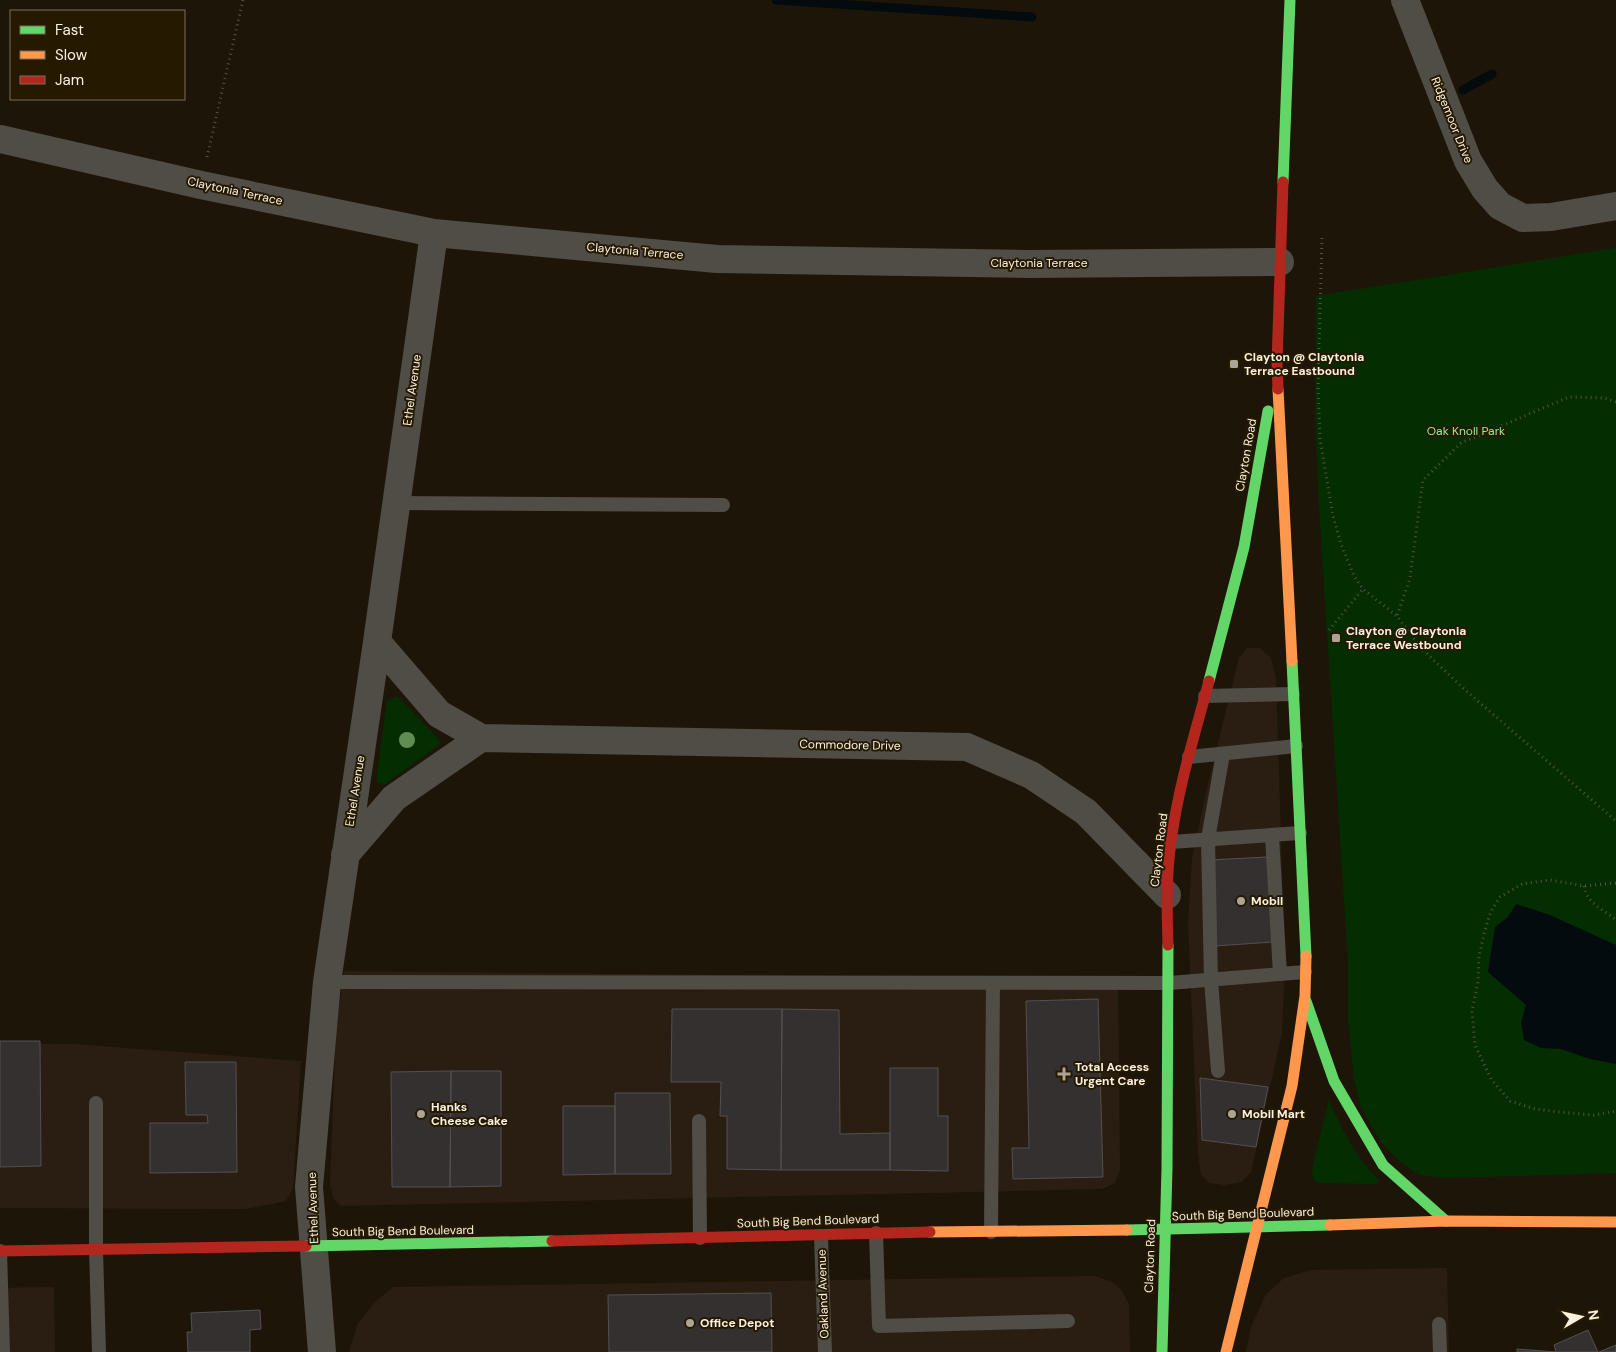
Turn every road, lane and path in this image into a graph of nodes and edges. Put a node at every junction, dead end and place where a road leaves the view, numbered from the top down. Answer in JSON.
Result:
{"nodes":[{"id":1,"x":243,"y":0,"type":"edge"},
{"id":2,"x":1290,"y":0,"type":"edge"},
{"id":3,"x":1405,"y":0,"type":"edge"},
{"id":4,"x":0,"y":139,"type":"edge"},
{"id":5,"x":201,"y":185,"type":"junction"},
{"id":6,"x":1616,"y":206,"type":"edge"},
{"id":7,"x":434,"y":233,"type":"junction"},
{"id":8,"x":1322,"y":238,"type":"dead end"},
{"id":9,"x":1280,"y":262,"type":"junction"},
{"id":10,"x":1277,"y":363,"type":"junction"},
{"id":11,"x":1616,"y":402,"type":"edge"},
{"id":12,"x":396,"y":503,"type":"junction"},
{"id":13,"x":723,"y":505,"type":"dead end"},
{"id":14,"x":1363,"y":589,"type":"junction"},
{"id":15,"x":1398,"y":616,"type":"junction"},
{"id":16,"x":1329,"y":630,"type":"dead end"},
{"id":17,"x":377,"y":642,"type":"junction"},
{"id":18,"x":1294,"y":694,"type":"junction"},
{"id":19,"x":1205,"y":696,"type":"junction"},
{"id":20,"x":481,"y":738,"type":"junction"},
{"id":21,"x":1296,"y":746,"type":"junction"},
{"id":22,"x":1223,"y":754,"type":"junction"},
{"id":23,"x":1189,"y":758,"type":"junction"},
{"id":24,"x":1616,"y":821,"type":"edge"},
{"id":25,"x":1300,"y":834,"type":"junction"},
{"id":26,"x":1272,"y":836,"type":"junction"},
{"id":27,"x":1208,"y":839,"type":"junction"},
{"id":28,"x":1172,"y":842,"type":"junction"},
{"id":29,"x":345,"y":856,"type":"junction"},
{"id":30,"x":1616,"y":883,"type":"edge"},
{"id":31,"x":1584,"y":886,"type":"junction"},
{"id":32,"x":1167,"y":895,"type":"junction"},
{"id":33,"x":1616,"y":920,"type":"edge"},
{"id":34,"x":1305,"y":972,"type":"junction"},
{"id":35,"x":1280,"y":974,"type":"junction"},
{"id":36,"x":1211,"y":980,"type":"junction"},
{"id":37,"x":327,"y":982,"type":"junction"},
{"id":38,"x":993,"y":983,"type":"junction"},
{"id":39,"x":1169,"y":984,"type":"junction"},
{"id":40,"x":1305,"y":996,"type":"junction"},
{"id":41,"x":1218,"y":1071,"type":"dead end"},
{"id":42,"x":96,"y":1103,"type":"dead end"},
{"id":43,"x":1616,"y":1111,"type":"edge"},
{"id":44,"x":699,"y":1121,"type":"dead end"},
{"id":45,"x":1446,"y":1221,"type":"junction"},
{"id":46,"x":1616,"y":1222,"type":"edge"},
{"id":47,"x":1256,"y":1227,"type":"junction"},
{"id":48,"x":1165,"y":1230,"type":"junction"},
{"id":49,"x":991,"y":1232,"type":"junction"},
{"id":50,"x":876,"y":1233,"type":"junction"},
{"id":51,"x":820,"y":1236,"type":"junction"},
{"id":52,"x":700,"y":1238,"type":"junction"},
{"id":53,"x":314,"y":1246,"type":"junction"},
{"id":54,"x":96,"y":1250,"type":"junction"},
{"id":55,"x":0,"y":1251,"type":"edge"},
{"id":56,"x":1068,"y":1321,"type":"dead end"},
{"id":57,"x":1439,"y":1324,"type":"dead end"},
{"id":58,"x":3,"y":1352,"type":"edge"},
{"id":59,"x":99,"y":1352,"type":"edge"},
{"id":60,"x":322,"y":1352,"type":"edge"},
{"id":61,"x":824,"y":1352,"type":"edge"},
{"id":62,"x":1162,"y":1352,"type":"edge"},
{"id":63,"x":1226,"y":1352,"type":"edge"},
{"id":64,"x":1440,"y":1352,"type":"edge"}],
"edges":[{"from":1,"to":5,"type":"path"},
{"from":2,"to":9,"type":"main road","name":"Clayton Road"},
{"from":3,"to":6,"type":"street","name":"Ridgemoor Drive"},
{"from":4,"to":5,"type":"street","name":"Claytonia Terrace"},
{"from":5,"to":7,"type":"street","name":"Claytonia Terrace"},
{"from":7,"to":9,"type":"street","name":"Claytonia Terrace"},
{"from":7,"to":12,"type":"street","name":"Ethel Avenue"},
{"from":8,"to":14,"type":"path"},
{"from":9,"to":10,"type":"main road","name":"Clayton Road"},
{"from":10,"to":18,"type":"main road","name":"Clayton Road"},
{"from":10,"to":19,"type":"main road","name":"Clayton Road"},
{"from":11,"to":15,"type":"path"},
{"from":12,"to":13,"type":"lane"},
{"from":12,"to":17,"type":"street","name":"Ethel Avenue"},
{"from":14,"to":15,"type":"path"},
{"from":14,"to":16,"type":"path"},
{"from":15,"to":24,"type":"path"},
{"from":17,"to":20,"type":"street","name":"Commodore Drive"},
{"from":17,"to":29,"type":"street","name":"Ethel Avenue"},
{"from":18,"to":19,"type":"lane"},
{"from":18,"to":21,"type":"main road","name":"Clayton Road"},
{"from":19,"to":23,"type":"main road","name":"Clayton Road"},
{"from":20,"to":29,"type":"street"},
{"from":20,"to":32,"type":"street","name":"Commodore Drive"},
{"from":21,"to":22,"type":"lane"},
{"from":21,"to":25,"type":"main road","name":"Clayton Road"},
{"from":22,"to":23,"type":"lane"},
{"from":22,"to":27,"type":"lane"},
{"from":23,"to":28,"type":"main road","name":"Clayton Road"},
{"from":25,"to":26,"type":"lane"},
{"from":25,"to":34,"type":"main road","name":"Clayton Road"},
{"from":26,"to":27,"type":"lane"},
{"from":26,"to":35,"type":"lane"},
{"from":27,"to":28,"type":"lane"},
{"from":27,"to":36,"type":"lane"},
{"from":28,"to":32,"type":"main road","name":"Clayton Road"},
{"from":29,"to":37,"type":"street","name":"Ethel Avenue"},
{"from":30,"to":31,"type":"path"},
{"from":31,"to":33,"type":"path"},
{"from":31,"to":43,"type":"path"},
{"from":32,"to":39,"type":"main road","name":"Clayton Road"},
{"from":34,"to":35,"type":"lane"},
{"from":34,"to":40,"type":"main road","name":"Clayton Road"},
{"from":35,"to":36,"type":"lane"},
{"from":36,"to":39,"type":"lane"},
{"from":36,"to":41,"type":"lane"},
{"from":37,"to":38,"type":"lane"},
{"from":37,"to":53,"type":"street","name":"Ethel Avenue"},
{"from":38,"to":39,"type":"lane"},
{"from":38,"to":49,"type":"lane"},
{"from":39,"to":48,"type":"main road","name":"Clayton Road"},
{"from":40,"to":45,"type":"main road"},
{"from":40,"to":47,"type":"main road","name":"Clayton Road"},
{"from":42,"to":54,"type":"lane"},
{"from":44,"to":52,"type":"lane"},
{"from":45,"to":46,"type":"main road","name":"South Big Bend Boulevard"},
{"from":45,"to":47,"type":"main road","name":"South Big Bend Boulevard"},
{"from":47,"to":48,"type":"main road","name":"South Big Bend Boulevard"},
{"from":47,"to":63,"type":"main road","name":"Clayton Road"},
{"from":48,"to":49,"type":"main road","name":"South Big Bend Boulevard"},
{"from":48,"to":62,"type":"main road","name":"Clayton Road"},
{"from":49,"to":50,"type":"main road","name":"South Big Bend Boulevard"},
{"from":50,"to":51,"type":"main road","name":"South Big Bend Boulevard"},
{"from":50,"to":56,"type":"lane"},
{"from":51,"to":52,"type":"main road","name":"South Big Bend Boulevard"},
{"from":51,"to":61,"type":"lane","name":"Oakland Avenue"},
{"from":52,"to":53,"type":"main road","name":"South Big Bend Boulevard"},
{"from":53,"to":54,"type":"main road","name":"South Big Bend Boulevard"},
{"from":53,"to":60,"type":"street","name":"Ethel Avenue"},
{"from":54,"to":55,"type":"main road","name":"South Big Bend Boulevard"},
{"from":54,"to":59,"type":"lane"},
{"from":55,"to":58,"type":"lane"},
{"from":57,"to":64,"type":"lane"}]}
